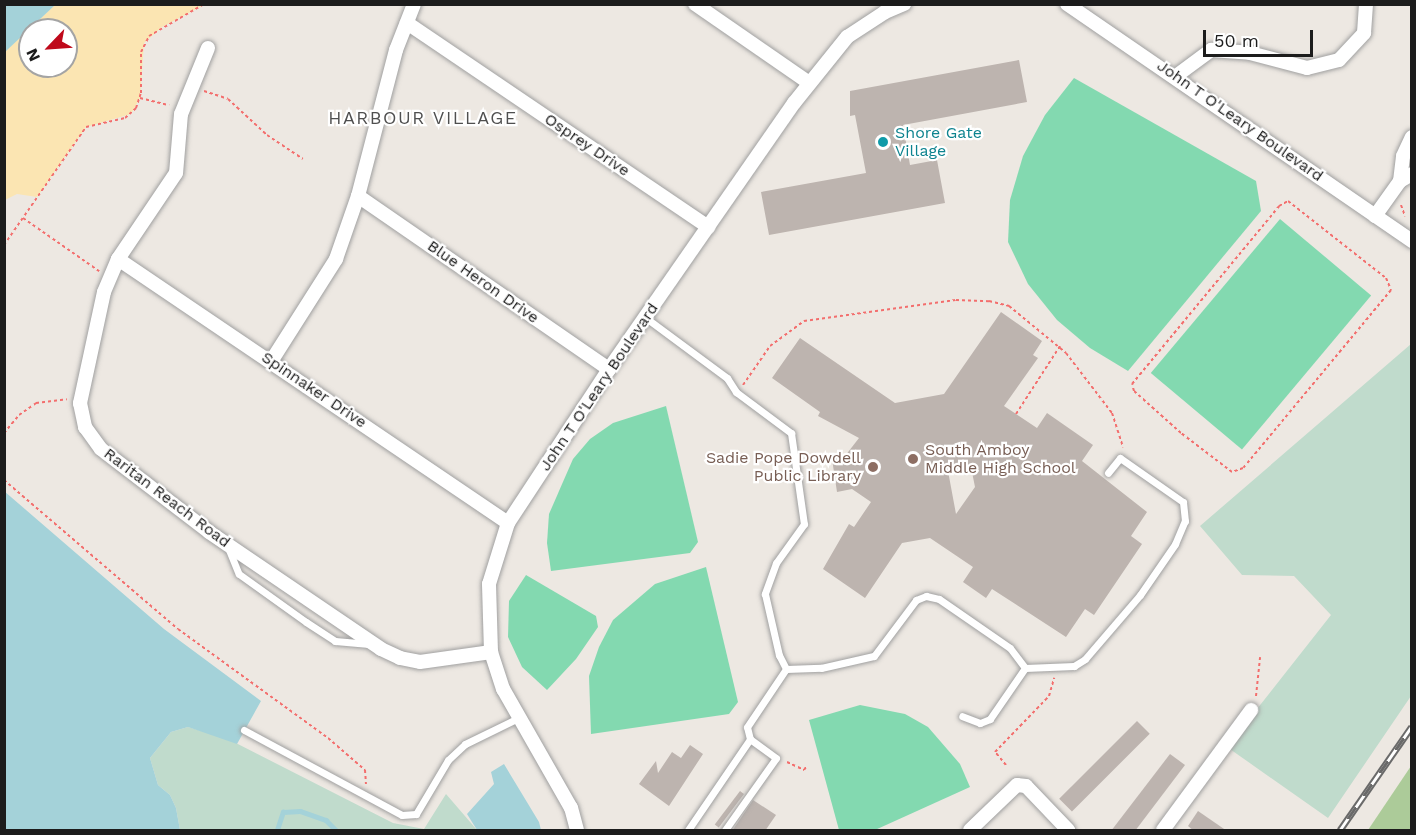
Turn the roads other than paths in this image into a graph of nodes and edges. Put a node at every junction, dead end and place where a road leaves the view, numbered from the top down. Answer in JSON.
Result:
{"nodes":[{"id":1,"x":414,"y":4,"type":"edge"},
{"id":2,"x":695,"y":4,"type":"edge"},
{"id":3,"x":904,"y":4,"type":"edge"},
{"id":4,"x":1067,"y":4,"type":"edge"},
{"id":5,"x":1366,"y":4,"type":"edge"},
{"id":6,"x":407,"y":23,"type":"junction"},
{"id":7,"x":208,"y":48,"type":"dead end"},
{"id":8,"x":1176,"y":75,"type":"junction"},
{"id":9,"x":809,"y":83,"type":"junction"},
{"id":10,"x":1412,"y":137,"type":"edge"},
{"id":11,"x":1406,"y":178,"type":"edge"},
{"id":12,"x":358,"y":196,"type":"junction"},
{"id":13,"x":1375,"y":216,"type":"junction"},
{"id":14,"x":708,"y":227,"type":"junction"},
{"id":15,"x":1412,"y":241,"type":"edge"},
{"id":16,"x":118,"y":259,"type":"junction"},
{"id":17,"x":646,"y":318,"type":"junction"},
{"id":18,"x":272,"y":360,"type":"junction"},
{"id":19,"x":609,"y":369,"type":"junction"},
{"id":20,"x":1108,"y":473,"type":"dead end"},
{"id":21,"x":508,"y":524,"type":"junction"},
{"id":22,"x":227,"y":544,"type":"junction"},
{"id":23,"x":375,"y":644,"type":"junction"},
{"id":24,"x":491,"y":652,"type":"junction"},
{"id":25,"x":1025,"y":668,"type":"junction"},
{"id":26,"x":786,"y":669,"type":"junction"},
{"id":27,"x":1251,"y":710,"type":"road end"},
{"id":28,"x":962,"y":716,"type":"dead end"},
{"id":29,"x":518,"y":718,"type":"junction"},
{"id":30,"x":244,"y":730,"type":"dead end"},
{"id":31,"x":750,"y":740,"type":"junction"},
{"id":32,"x":577,"y":831,"type":"edge"},
{"id":33,"x":688,"y":831,"type":"edge"},
{"id":34,"x":725,"y":831,"type":"edge"},
{"id":35,"x":970,"y":831,"type":"edge"},
{"id":36,"x":1068,"y":831,"type":"edge"},
{"id":37,"x":1163,"y":831,"type":"edge"}],
"edges":[{"from":1,"to":6,"type":"street"},
{"from":2,"to":9,"type":"street"},
{"from":3,"to":9,"type":"street","name":"John T O'Leary Boulevard"},
{"from":4,"to":8,"type":"street","name":"John T O'Leary Boulevard"},
{"from":5,"to":8,"type":"street"},
{"from":6,"to":12,"type":"street"},
{"from":6,"to":14,"type":"street","name":"Osprey Drive"},
{"from":7,"to":16,"type":"street","name":"Raritan Reach Road"},
{"from":8,"to":13,"type":"street","name":"John T O'Leary Boulevard"},
{"from":9,"to":14,"type":"street","name":"John T O'Leary Boulevard"},
{"from":10,"to":11,"type":"street"},
{"from":11,"to":13,"type":"street"},
{"from":12,"to":18,"type":"street"},
{"from":12,"to":19,"type":"street","name":"Blue Heron Drive"},
{"from":13,"to":15,"type":"street","name":"John T O'Leary Boulevard"},
{"from":14,"to":17,"type":"street","name":"John T O'Leary Boulevard"},
{"from":16,"to":18,"type":"street","name":"Spinnaker Drive"},
{"from":16,"to":22,"type":"street","name":"Raritan Reach Road"},
{"from":17,"to":19,"type":"street","name":"John T O'Leary Boulevard"},
{"from":17,"to":26,"type":"lane"},
{"from":18,"to":21,"type":"street","name":"Spinnaker Drive"},
{"from":19,"to":21,"type":"street","name":"John T O'Leary Boulevard"},
{"from":20,"to":25,"type":"lane"},
{"from":21,"to":24,"type":"street","name":"John T O'Leary Boulevard"},
{"from":22,"to":23,"type":"street","name":"Raritan Reach Road"},
{"from":22,"to":23,"type":"lane"},
{"from":23,"to":24,"type":"street","name":"Raritan Reach Road"},
{"from":24,"to":29,"type":"street","name":"John T O'Leary Boulevard"},
{"from":25,"to":26,"type":"lane"},
{"from":25,"to":28,"type":"lane"},
{"from":26,"to":31,"type":"lane"},
{"from":27,"to":37,"type":"street"},
{"from":29,"to":30,"type":"lane"},
{"from":29,"to":32,"type":"street","name":"John T O'Leary Boulevard"},
{"from":31,"to":33,"type":"lane"},
{"from":31,"to":34,"type":"lane"},
{"from":35,"to":36,"type":"street"}]}
